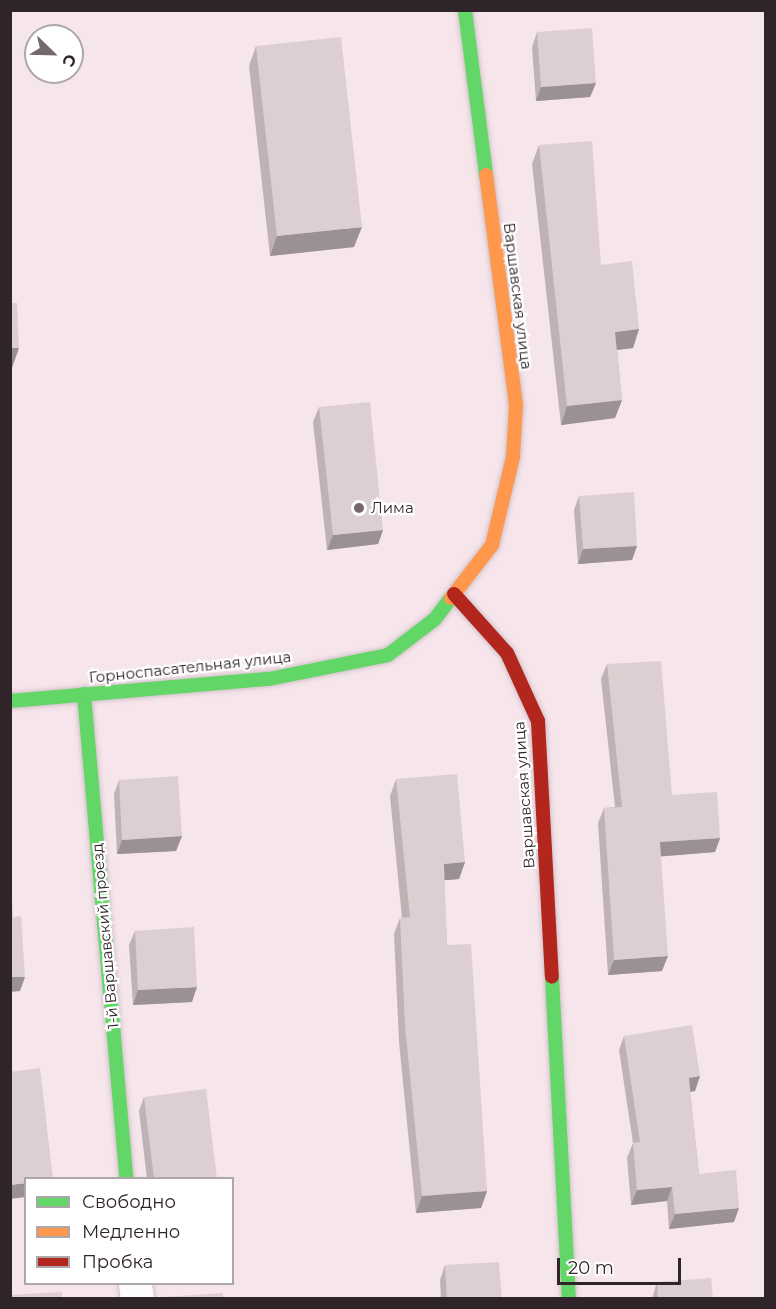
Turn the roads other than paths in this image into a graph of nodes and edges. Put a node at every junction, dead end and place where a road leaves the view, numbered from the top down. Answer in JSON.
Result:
{"nodes":[{"id":1,"x":465,"y":10,"type":"edge"},
{"id":2,"x":453,"y":594,"type":"junction"},
{"id":3,"x":84,"y":694,"type":"junction"},
{"id":4,"x":10,"y":701,"type":"edge"},
{"id":5,"x":126,"y":1177,"type":"edge"},
{"id":6,"x":569,"y":1299,"type":"edge"}],
"edges":[{"from":1,"to":2,"type":"street","name":"Варшавская улица"},
{"from":2,"to":3,"type":"street","name":"Горноспасательная улица"},
{"from":2,"to":6,"type":"street","name":"Варшавская улица"},
{"from":3,"to":4,"type":"street","name":"Горноспасательная улица"},
{"from":3,"to":5,"type":"street","name":"1-й Варшавский проезд"}]}
